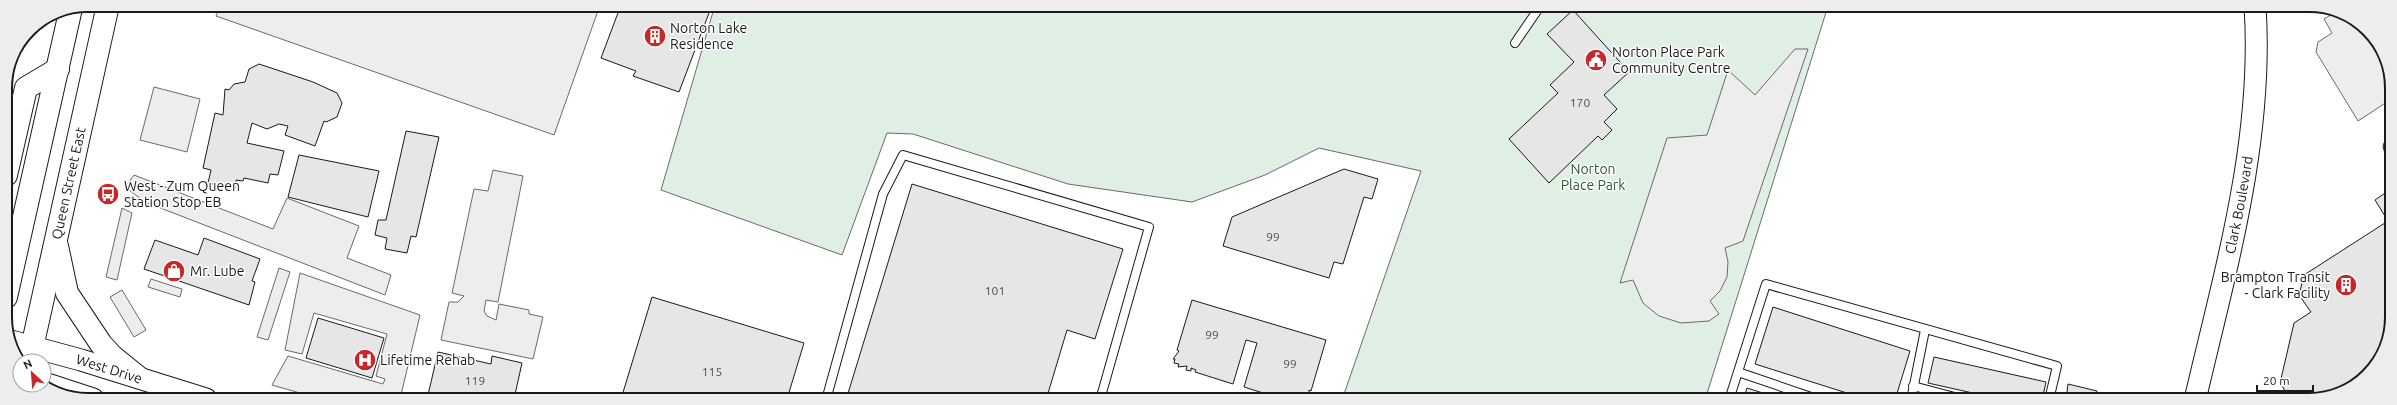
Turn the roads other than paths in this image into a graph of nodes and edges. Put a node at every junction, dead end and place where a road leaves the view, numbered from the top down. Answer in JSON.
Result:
{"nodes":[{"id":1,"x":106,"y":12,"type":"edge"},
{"id":2,"x":1537,"y":12,"type":"edge"},
{"id":3,"x":2255,"y":12,"type":"edge"},
{"id":4,"x":71,"y":14,"type":"edge"},
{"id":5,"x":1515,"y":43,"type":"dead end"},
{"id":6,"x":58,"y":69,"type":"junction"},
{"id":7,"x":12,"y":149,"type":"edge"},
{"id":8,"x":56,"y":239,"type":"junction"},
{"id":9,"x":12,"y":271,"type":"edge"},
{"id":10,"x":1925,"y":330,"type":"junction"},
{"id":11,"x":24,"y":350,"type":"edge"},
{"id":12,"x":1738,"y":372,"type":"junction"},
{"id":13,"x":138,"y":377,"type":"junction"},
{"id":14,"x":1913,"y":386,"type":"junction"},
{"id":15,"x":187,"y":393,"type":"edge"},
{"id":16,"x":828,"y":393,"type":"edge"},
{"id":17,"x":1102,"y":393,"type":"edge"},
{"id":18,"x":1731,"y":393,"type":"edge"},
{"id":19,"x":1800,"y":393,"type":"edge"},
{"id":20,"x":1912,"y":393,"type":"edge"},
{"id":21,"x":1940,"y":393,"type":"edge"},
{"id":22,"x":2051,"y":393,"type":"edge"},
{"id":23,"x":2198,"y":393,"type":"edge"}],
"edges":[{"from":1,"to":8,"type":"main road","name":"Queen Street East"},
{"from":2,"to":5,"type":"lane"},
{"from":3,"to":23,"type":"street","name":"Clark Boulevard"},
{"from":4,"to":6,"type":"main road"},
{"from":6,"to":7,"type":"main road"},
{"from":6,"to":9,"type":"main road"},
{"from":8,"to":11,"type":"main road","name":"Queen Street East"},
{"from":8,"to":13,"type":"main road"},
{"from":10,"to":12,"type":"lane"},
{"from":10,"to":14,"type":"lane"},
{"from":10,"to":22,"type":"lane"},
{"from":11,"to":13,"type":"street","name":"West Drive"},
{"from":12,"to":18,"type":"lane"},
{"from":12,"to":19,"type":"lane"},
{"from":13,"to":15,"type":"street","name":"West Drive"},
{"from":14,"to":20,"type":"lane"},
{"from":14,"to":21,"type":"lane"},
{"from":16,"to":17,"type":"lane"}]}
